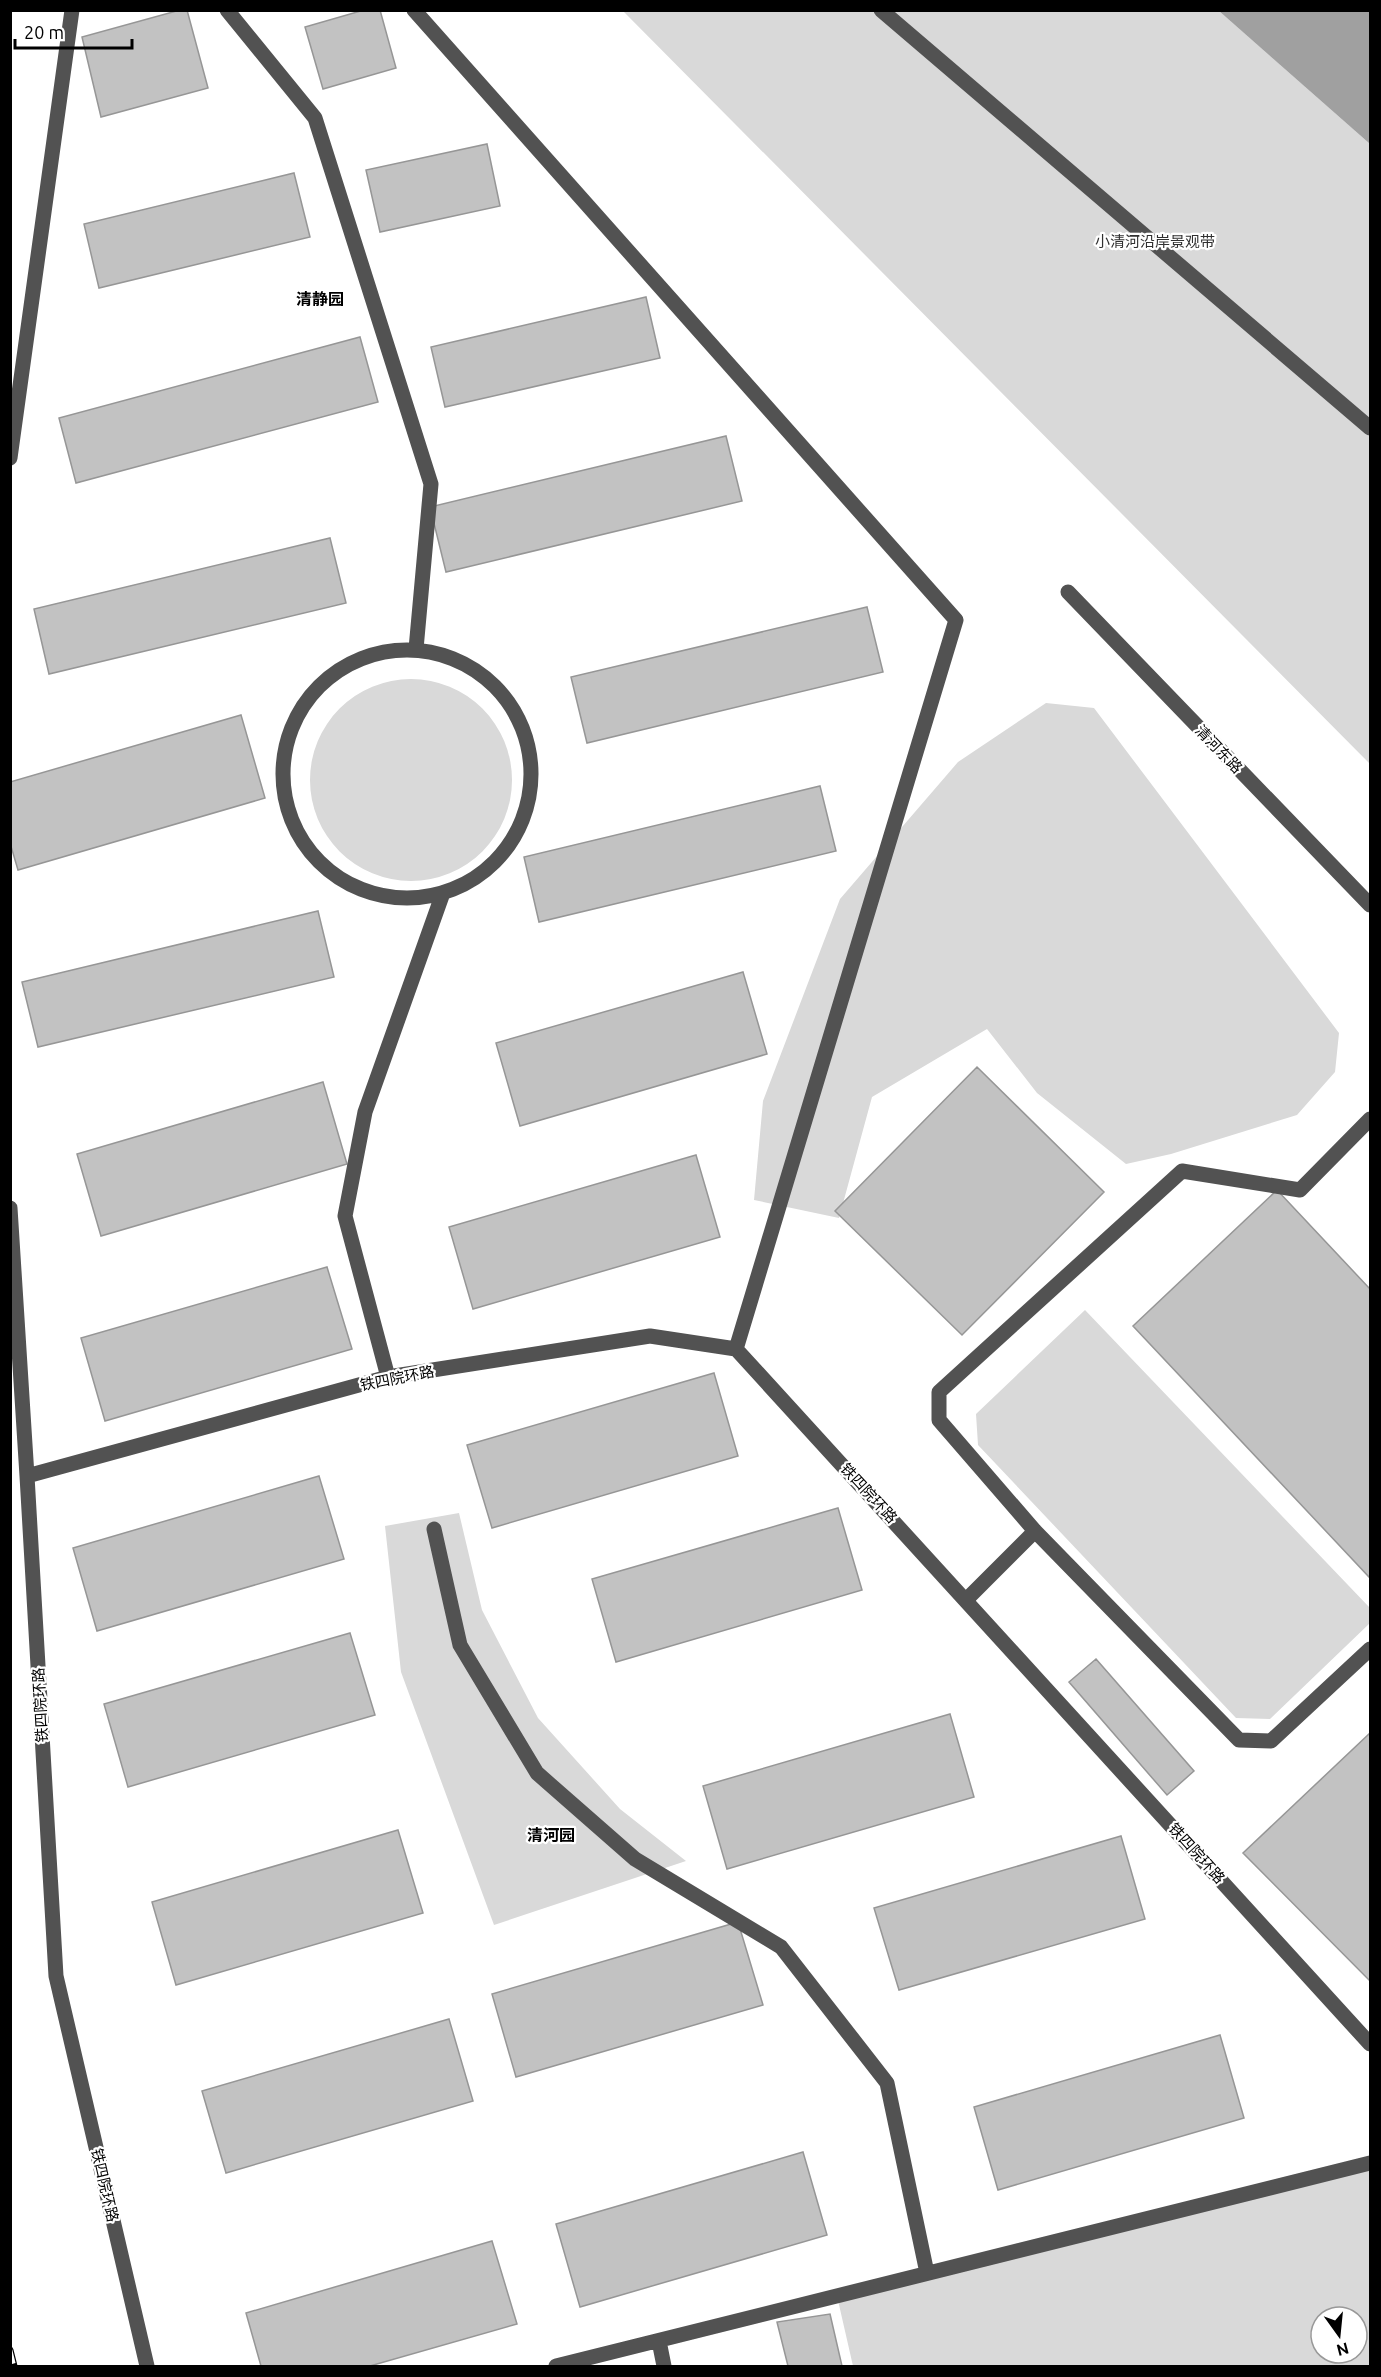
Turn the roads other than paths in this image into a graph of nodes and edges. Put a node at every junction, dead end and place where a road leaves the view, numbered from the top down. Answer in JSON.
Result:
{"nodes":[{"id":1,"x":72,"y":10,"type":"edge"},
{"id":2,"x":227,"y":10,"type":"edge"},
{"id":3,"x":414,"y":10,"type":"edge"},
{"id":4,"x":881,"y":10,"type":"edge"},
{"id":5,"x":1371,"y":428,"type":"edge"},
{"id":6,"x":10,"y":458,"type":"edge"},
{"id":7,"x":1068,"y":592,"type":"dead end"},
{"id":8,"x":416,"y":649,"type":"junction"},
{"id":9,"x":443,"y":893,"type":"junction"},
{"id":10,"x":1371,"y":905,"type":"edge"},
{"id":11,"x":1371,"y":1119,"type":"edge"},
{"id":12,"x":10,"y":1208,"type":"edge"},
{"id":13,"x":736,"y":1349,"type":"junction"},
{"id":14,"x":388,"y":1377,"type":"junction"},
{"id":15,"x":27,"y":1476,"type":"junction"},
{"id":16,"x":434,"y":1529,"type":"dead end"},
{"id":17,"x":1035,"y":1532,"type":"junction"},
{"id":18,"x":967,"y":1599,"type":"junction"},
{"id":19,"x":1371,"y":1649,"type":"edge"},
{"id":20,"x":1371,"y":2044,"type":"edge"},
{"id":21,"x":1371,"y":2163,"type":"edge"},
{"id":22,"x":927,"y":2274,"type":"junction"},
{"id":23,"x":658,"y":2341,"type":"junction"},
{"id":24,"x":147,"y":2367,"type":"edge"},
{"id":25,"x":556,"y":2367,"type":"edge"},
{"id":26,"x":664,"y":2367,"type":"edge"}],
"edges":[{"from":1,"to":6,"type":"street"},
{"from":2,"to":8,"type":"street"},
{"from":3,"to":13,"type":"street"},
{"from":4,"to":5,"type":"street"},
{"from":7,"to":10,"type":"street","name":"清河东路"},
{"from":8,"to":9,"type":"street"},
{"from":8,"to":9,"type":"street"},
{"from":9,"to":14,"type":"street"},
{"from":11,"to":17,"type":"street"},
{"from":12,"to":15,"type":"street"},
{"from":13,"to":14,"type":"street","name":"铁四院环路"},
{"from":13,"to":18,"type":"street","name":"铁四院环路"},
{"from":14,"to":15,"type":"street","name":"铁四院环路"},
{"from":15,"to":24,"type":"street","name":"铁四院环路"},
{"from":16,"to":22,"type":"street"},
{"from":17,"to":18,"type":"street"},
{"from":17,"to":19,"type":"street"},
{"from":18,"to":20,"type":"street","name":"铁四院环路"},
{"from":21,"to":22,"type":"street"},
{"from":22,"to":23,"type":"street"},
{"from":23,"to":25,"type":"street"},
{"from":23,"to":26,"type":"street"}]}
